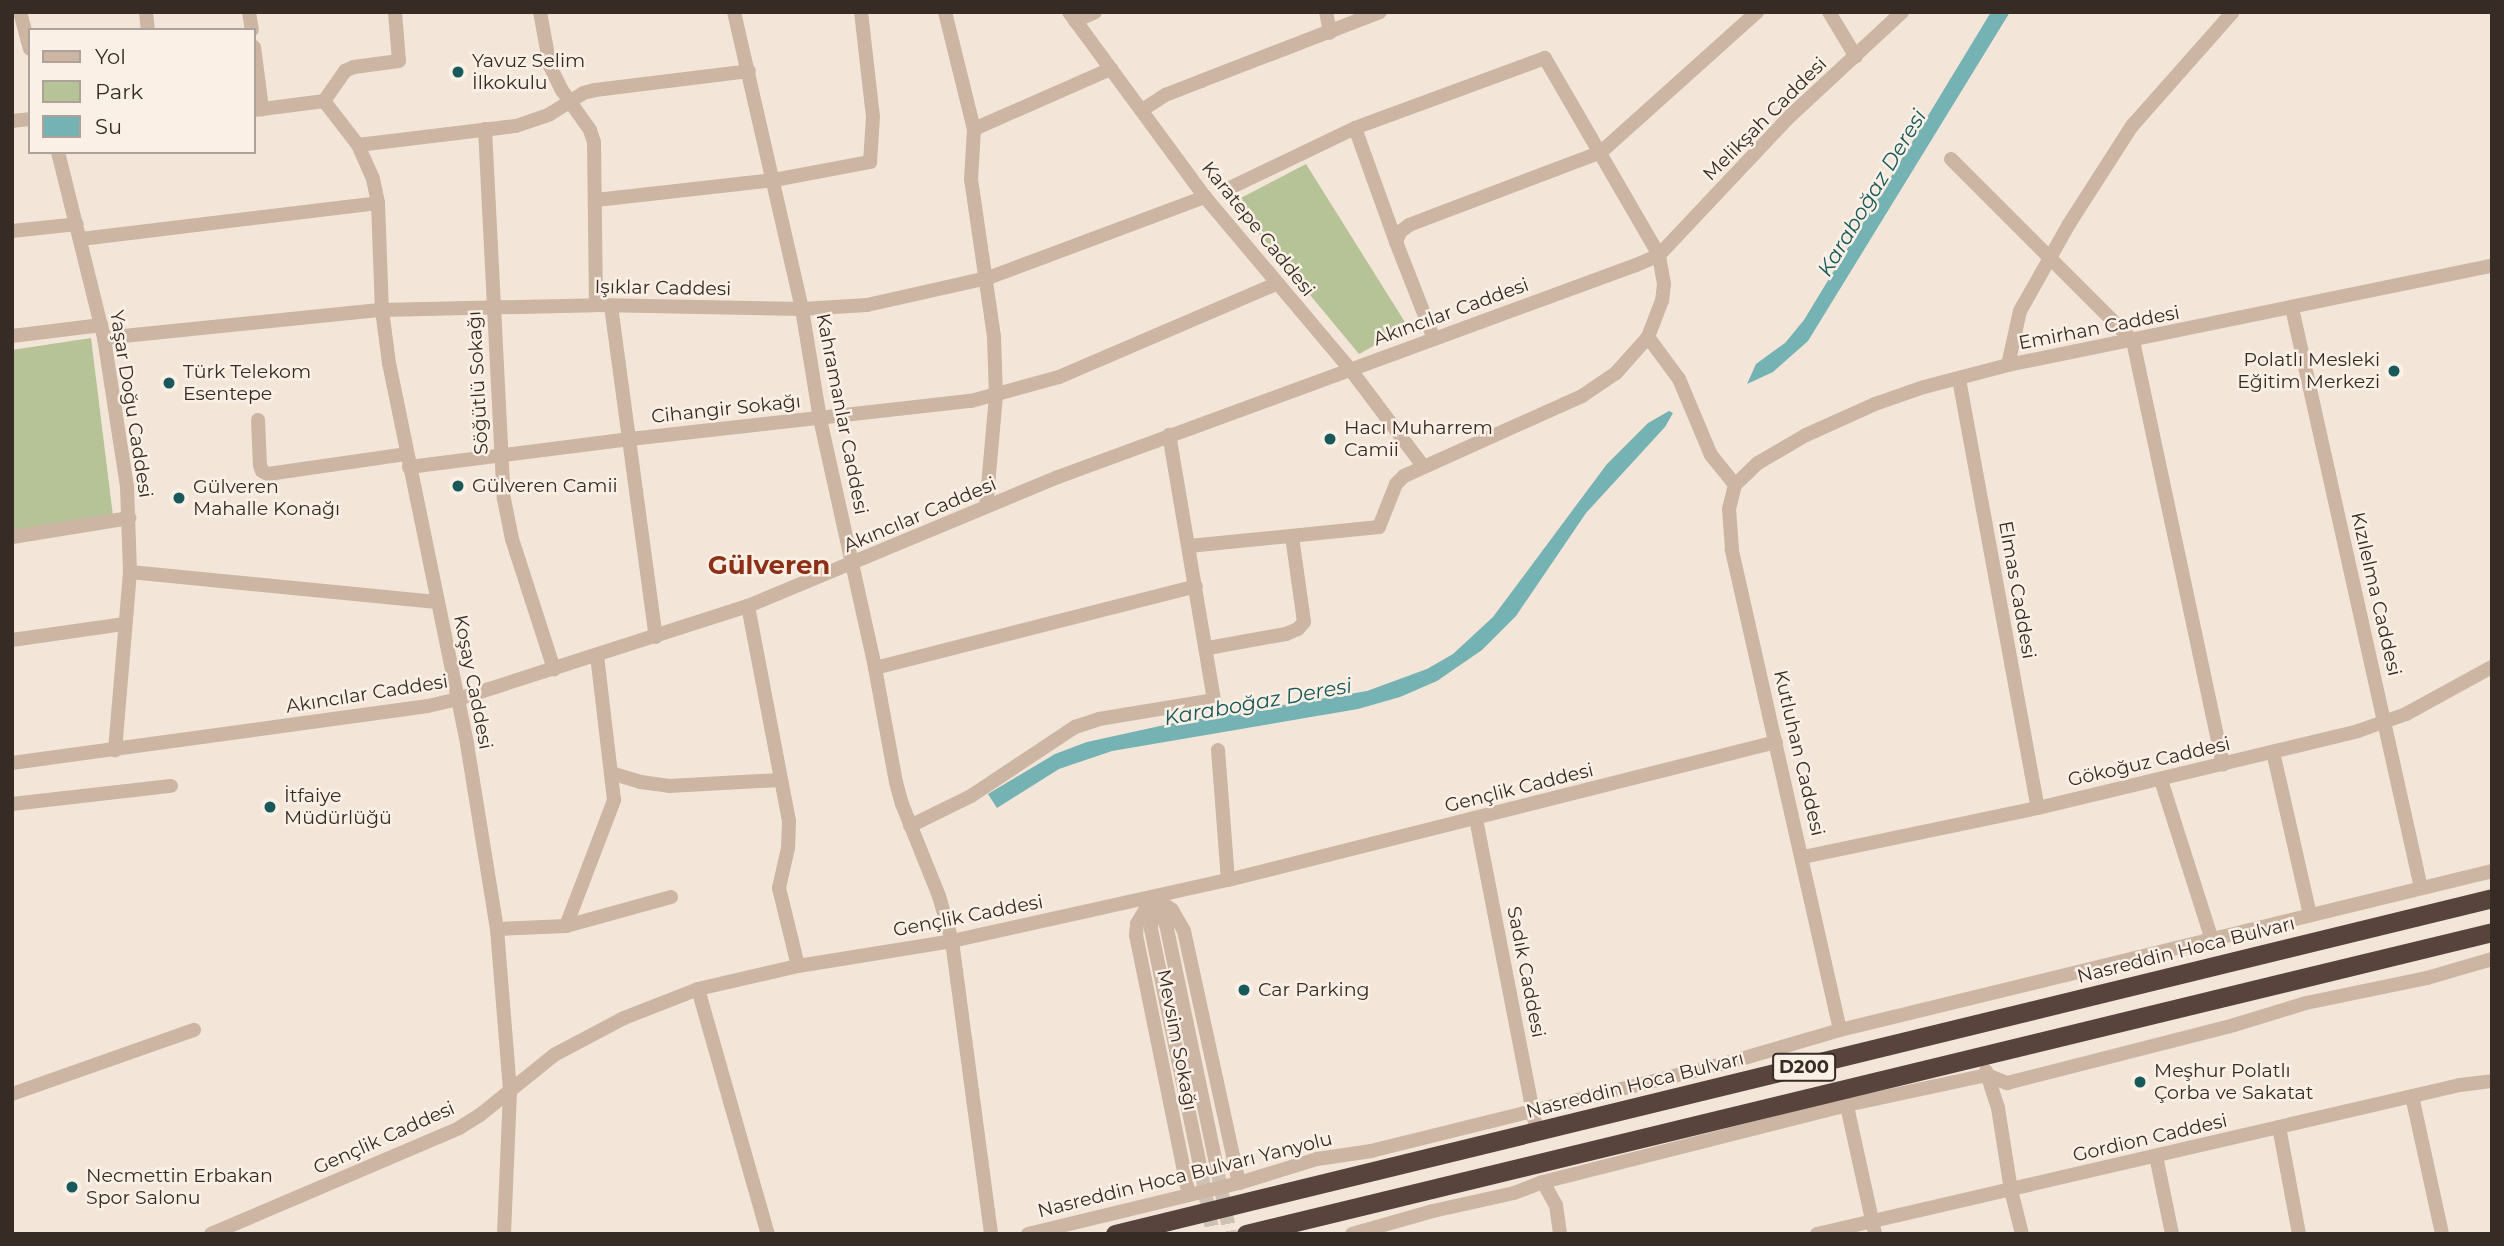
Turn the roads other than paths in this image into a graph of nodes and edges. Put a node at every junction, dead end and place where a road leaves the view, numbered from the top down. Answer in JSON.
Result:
{"nodes":[{"id":1,"x":20,"y":12,"type":"edge"},
{"id":2,"x":395,"y":12,"type":"edge"},
{"id":3,"x":540,"y":12,"type":"edge"},
{"id":4,"x":734,"y":12,"type":"edge"},
{"id":5,"x":862,"y":12,"type":"edge"},
{"id":6,"x":945,"y":12,"type":"edge"},
{"id":7,"x":1095,"y":12,"type":"edge"},
{"id":8,"x":1326,"y":12,"type":"edge"},
{"id":9,"x":1380,"y":12,"type":"edge"},
{"id":10,"x":1757,"y":12,"type":"edge"},
{"id":11,"x":1829,"y":12,"type":"edge"},
{"id":12,"x":1902,"y":12,"type":"edge"},
{"id":13,"x":2233,"y":12,"type":"edge"},
{"id":14,"x":1072,"y":17,"type":"edge"},
{"id":15,"x":1330,"y":33,"type":"junction"},
{"id":16,"x":28,"y":42,"type":"edge"},
{"id":17,"x":1856,"y":57,"type":"junction"},
{"id":18,"x":1111,"y":69,"type":"junction"},
{"id":19,"x":749,"y":71,"type":"junction"},
{"id":20,"x":256,"y":78,"type":"edge"},
{"id":21,"x":324,"y":101,"type":"junction"},
{"id":22,"x":570,"y":101,"type":"junction"},
{"id":23,"x":258,"y":109,"type":"edge"},
{"id":24,"x":1142,"y":110,"type":"junction"},
{"id":25,"x":1355,"y":128,"type":"junction"},
{"id":26,"x":485,"y":129,"type":"junction"},
{"id":27,"x":974,"y":129,"type":"junction"},
{"id":28,"x":358,"y":145,"type":"junction"},
{"id":29,"x":1601,"y":152,"type":"junction"},
{"id":30,"x":59,"y":154,"type":"edge"},
{"id":31,"x":1951,"y":159,"type":"dead end"},
{"id":32,"x":774,"y":180,"type":"junction"},
{"id":33,"x":1230,"y":188,"type":"dead end"},
{"id":34,"x":1205,"y":197,"type":"junction"},
{"id":35,"x":596,"y":200,"type":"junction"},
{"id":36,"x":378,"y":203,"type":"junction"},
{"id":37,"x":77,"y":224,"type":"junction"},
{"id":38,"x":12,"y":231,"type":"edge"},
{"id":39,"x":81,"y":239,"type":"junction"},
{"id":40,"x":1396,"y":242,"type":"junction"},
{"id":41,"x":2050,"y":255,"type":"junction"},
{"id":42,"x":1659,"y":256,"type":"junction"},
{"id":43,"x":2492,"y":265,"type":"edge"},
{"id":44,"x":988,"y":278,"type":"junction"},
{"id":45,"x":1276,"y":284,"type":"junction"},
{"id":46,"x":603,"y":306,"type":"junction"},
{"id":47,"x":494,"y":307,"type":"junction"},
{"id":48,"x":2292,"y":308,"type":"junction"},
{"id":49,"x":802,"y":309,"type":"junction"},
{"id":50,"x":382,"y":310,"type":"junction"},
{"id":51,"x":103,"y":331,"type":"junction"},
{"id":52,"x":12,"y":336,"type":"edge"},
{"id":53,"x":1648,"y":337,"type":"junction"},
{"id":54,"x":1434,"y":339,"type":"junction"},
{"id":55,"x":2133,"y":341,"type":"junction"},
{"id":56,"x":2008,"y":365,"type":"junction"},
{"id":57,"x":1350,"y":369,"type":"junction"},
{"id":58,"x":1959,"y":379,"type":"junction"},
{"id":59,"x":996,"y":396,"type":"junction"},
{"id":60,"x":820,"y":419,"type":"junction"},
{"id":61,"x":258,"y":420,"type":"dead end"},
{"id":62,"x":1169,"y":435,"type":"junction"},
{"id":63,"x":630,"y":439,"type":"junction"},
{"id":64,"x":501,"y":456,"type":"junction"},
{"id":65,"x":408,"y":460,"type":"junction"},
{"id":66,"x":1423,"y":466,"type":"junction"},
{"id":67,"x":1735,"y":485,"type":"junction"},
{"id":68,"x":985,"y":507,"type":"junction"},
{"id":69,"x":129,"y":518,"type":"junction"},
{"id":70,"x":12,"y":537,"type":"edge"},
{"id":71,"x":1292,"y":537,"type":"junction"},
{"id":72,"x":1189,"y":546,"type":"junction"},
{"id":73,"x":853,"y":565,"type":"junction"},
{"id":74,"x":130,"y":572,"type":"junction"},
{"id":75,"x":1196,"y":586,"type":"junction"},
{"id":76,"x":437,"y":603,"type":"junction"},
{"id":77,"x":748,"y":606,"type":"junction"},
{"id":78,"x":125,"y":624,"type":"junction"},
{"id":79,"x":656,"y":637,"type":"junction"},
{"id":80,"x":12,"y":640,"type":"edge"},
{"id":81,"x":1208,"y":648,"type":"junction"},
{"id":82,"x":597,"y":656,"type":"junction"},
{"id":83,"x":875,"y":668,"type":"junction"},
{"id":84,"x":554,"y":669,"type":"junction"},
{"id":85,"x":2491,"y":672,"type":"edge"},
{"id":86,"x":458,"y":699,"type":"junction"},
{"id":87,"x":2385,"y":722,"type":"junction"},
{"id":88,"x":1776,"y":742,"type":"junction"},
{"id":89,"x":116,"y":750,"type":"junction"},
{"id":90,"x":1218,"y":750,"type":"dead end"},
{"id":91,"x":2273,"y":752,"type":"junction"},
{"id":92,"x":12,"y":763,"type":"edge"},
{"id":93,"x":2222,"y":765,"type":"junction"},
{"id":94,"x":611,"y":773,"type":"junction"},
{"id":95,"x":781,"y":780,"type":"junction"},
{"id":96,"x":2161,"y":780,"type":"junction"},
{"id":97,"x":171,"y":786,"type":"dead end"},
{"id":98,"x":12,"y":804,"type":"edge"},
{"id":99,"x":2038,"y":808,"type":"junction"},
{"id":100,"x":1476,"y":819,"type":"junction"},
{"id":101,"x":910,"y":826,"type":"junction"},
{"id":102,"x":1803,"y":857,"type":"junction"},
{"id":103,"x":2492,"y":871,"type":"edge"},
{"id":104,"x":1228,"y":880,"type":"junction"},
{"id":105,"x":2421,"y":888,"type":"junction"},
{"id":106,"x":671,"y":897,"type":"dead end"},
{"id":107,"x":1153,"y":897,"type":"junction"},
{"id":108,"x":2492,"y":898,"type":"edge"},
{"id":109,"x":2310,"y":915,"type":"junction"},
{"id":110,"x":566,"y":926,"type":"junction"},
{"id":111,"x":498,"y":929,"type":"junction"},
{"id":112,"x":2492,"y":932,"type":"edge"},
{"id":113,"x":2212,"y":940,"type":"junction"},
{"id":114,"x":952,"y":941,"type":"junction"},
{"id":115,"x":2492,"y":959,"type":"edge"},
{"id":116,"x":798,"y":965,"type":"junction"},
{"id":117,"x":698,"y":989,"type":"junction"},
{"id":118,"x":194,"y":1030,"type":"dead end"},
{"id":119,"x":1840,"y":1030,"type":"junction"},
{"id":120,"x":1984,"y":1065,"type":"junction"},
{"id":121,"x":2492,"y":1081,"type":"edge"},
{"id":122,"x":510,"y":1091,"type":"junction"},
{"id":123,"x":12,"y":1094,"type":"edge"},
{"id":124,"x":2412,"y":1096,"type":"junction"},
{"id":125,"x":1845,"y":1097,"type":"junction"},
{"id":126,"x":1533,"y":1111,"type":"junction"},
{"id":127,"x":2279,"y":1127,"type":"junction"},
{"id":128,"x":1537,"y":1132,"type":"junction"},
{"id":129,"x":2156,"y":1156,"type":"junction"},
{"id":130,"x":1217,"y":1169,"type":"tunnel mouth"},
{"id":131,"x":1201,"y":1171,"type":"tunnel mouth"},
{"id":132,"x":1543,"y":1182,"type":"junction"},
{"id":133,"x":1239,"y":1183,"type":"junction"},
{"id":134,"x":2011,"y":1190,"type":"junction"},
{"id":135,"x":1189,"y":1195,"type":"junction"},
{"id":136,"x":1874,"y":1228,"type":"edge"},
{"id":137,"x":211,"y":1234,"type":"edge"},
{"id":138,"x":504,"y":1234,"type":"edge"},
{"id":139,"x":768,"y":1234,"type":"edge"},
{"id":140,"x":991,"y":1234,"type":"edge"},
{"id":141,"x":1028,"y":1234,"type":"edge"},
{"id":142,"x":1115,"y":1234,"type":"edge"},
{"id":143,"x":1246,"y":1234,"type":"edge"},
{"id":144,"x":1352,"y":1234,"type":"edge"},
{"id":145,"x":1560,"y":1234,"type":"edge"},
{"id":146,"x":1817,"y":1234,"type":"edge"},
{"id":147,"x":2022,"y":1234,"type":"edge"},
{"id":148,"x":2172,"y":1234,"type":"edge"},
{"id":149,"x":2299,"y":1234,"type":"edge"},
{"id":150,"x":2442,"y":1234,"type":"edge"}],
"edges":[{"from":1,"to":16,"type":"street"},
{"from":2,"to":21,"type":"street"},
{"from":3,"to":22,"type":"street"},
{"from":4,"to":19,"type":"street","name":"Kahramanlar Caddesi"},
{"from":5,"to":32,"type":"street"},
{"from":6,"to":27,"type":"street"},
{"from":7,"to":14,"type":"street"},
{"from":8,"to":15,"type":"street"},
{"from":9,"to":15,"type":"street"},
{"from":10,"to":29,"type":"street"},
{"from":11,"to":17,"type":"street"},
{"from":12,"to":17,"type":"street","name":"Melikşah Caddesi"},
{"from":13,"to":41,"type":"street"},
{"from":14,"to":18,"type":"street","name":"Karatepe Caddesi"},
{"from":15,"to":24,"type":"street"},
{"from":17,"to":42,"type":"street","name":"Melikşah Caddesi"},
{"from":18,"to":24,"type":"street","name":"Karatepe Caddesi"},
{"from":18,"to":27,"type":"street"},
{"from":19,"to":22,"type":"street"},
{"from":19,"to":32,"type":"street","name":"Kahramanlar Caddesi"},
{"from":20,"to":23,"type":"street"},
{"from":21,"to":23,"type":"street"},
{"from":21,"to":28,"type":"street","name":"Koşay Caddesi"},
{"from":22,"to":26,"type":"street"},
{"from":22,"to":35,"type":"street"},
{"from":24,"to":34,"type":"street","name":"Karatepe Caddesi"},
{"from":25,"to":29,"type":"street"},
{"from":25,"to":33,"type":"street"},
{"from":25,"to":40,"type":"street"},
{"from":26,"to":28,"type":"street"},
{"from":26,"to":47,"type":"street","name":"Söğütlü Sokağı"},
{"from":27,"to":44,"type":"street"},
{"from":28,"to":36,"type":"street","name":"Koşay Caddesi"},
{"from":29,"to":40,"type":"street"},
{"from":29,"to":42,"type":"street"},
{"from":30,"to":37,"type":"street","name":"Yaşar Doğu Caddesi"},
{"from":31,"to":41,"type":"street"},
{"from":32,"to":35,"type":"street"},
{"from":32,"to":49,"type":"street","name":"Kahramanlar Caddesi"},
{"from":34,"to":44,"type":"street","name":"Işıklar Caddesi"},
{"from":34,"to":45,"type":"street","name":"Karatepe Caddesi"},
{"from":35,"to":46,"type":"street"},
{"from":36,"to":39,"type":"street"},
{"from":36,"to":50,"type":"street","name":"Koşay Caddesi"},
{"from":37,"to":38,"type":"street"},
{"from":37,"to":39,"type":"street","name":"Yaşar Doğu Caddesi"},
{"from":39,"to":51,"type":"street","name":"Yaşar Doğu Caddesi"},
{"from":40,"to":54,"type":"street"},
{"from":41,"to":55,"type":"street"},
{"from":41,"to":56,"type":"street"},
{"from":42,"to":53,"type":"street"},
{"from":42,"to":54,"type":"street","name":"Akıncılar Caddesi"},
{"from":43,"to":48,"type":"street","name":"Emirhan Caddesi"},
{"from":44,"to":49,"type":"street","name":"Işıklar Caddesi"},
{"from":44,"to":59,"type":"street"},
{"from":45,"to":57,"type":"street","name":"Karatepe Caddesi"},
{"from":45,"to":59,"type":"street","name":"Cihangir Sokağı"},
{"from":46,"to":47,"type":"street","name":"Işıklar Caddesi"},
{"from":46,"to":49,"type":"street","name":"Işıklar Caddesi"},
{"from":46,"to":63,"type":"street"},
{"from":47,"to":50,"type":"street","name":"Işıklar Caddesi"},
{"from":47,"to":64,"type":"street","name":"Söğütlü Sokağı"},
{"from":48,"to":55,"type":"street","name":"Emirhan Caddesi"},
{"from":48,"to":87,"type":"street","name":"Kızılelma Caddesi"},
{"from":49,"to":60,"type":"street","name":"Kahramanlar Caddesi"},
{"from":50,"to":51,"type":"street","name":"Işıklar Caddesi"},
{"from":50,"to":65,"type":"street","name":"Koşay Caddesi"},
{"from":51,"to":52,"type":"street","name":"Işıklar Caddesi"},
{"from":51,"to":69,"type":"street","name":"Yaşar Doğu Caddesi"},
{"from":53,"to":66,"type":"street"},
{"from":53,"to":67,"type":"street"},
{"from":54,"to":57,"type":"street","name":"Akıncılar Caddesi"},
{"from":55,"to":56,"type":"street","name":"Emirhan Caddesi"},
{"from":55,"to":93,"type":"street"},
{"from":56,"to":58,"type":"street","name":"Emirhan Caddesi"},
{"from":57,"to":62,"type":"street","name":"Akıncılar Caddesi"},
{"from":57,"to":66,"type":"street","name":"Karatepe Caddesi"},
{"from":58,"to":67,"type":"street","name":"Emirhan Caddesi"},
{"from":58,"to":99,"type":"street","name":"Elmas Caddesi"},
{"from":59,"to":60,"type":"street","name":"Cihangir Sokağı"},
{"from":59,"to":68,"type":"street"},
{"from":60,"to":63,"type":"street","name":"Cihangir Sokağı"},
{"from":60,"to":73,"type":"street","name":"Kahramanlar Caddesi"},
{"from":61,"to":65,"type":"street","name":"Cihangir Sokağı"},
{"from":62,"to":68,"type":"street","name":"Akıncılar Caddesi"},
{"from":62,"to":72,"type":"street"},
{"from":63,"to":64,"type":"street","name":"Cihangir Sokağı"},
{"from":63,"to":79,"type":"street"},
{"from":64,"to":65,"type":"street","name":"Cihangir Sokağı"},
{"from":64,"to":84,"type":"street","name":"Söğütlü Sokağı"},
{"from":65,"to":76,"type":"street","name":"Koşay Caddesi"},
{"from":66,"to":71,"type":"street"},
{"from":67,"to":88,"type":"street","name":"Kutluhan Caddesi"},
{"from":68,"to":73,"type":"street","name":"Akıncılar Caddesi"},
{"from":69,"to":70,"type":"street"},
{"from":69,"to":74,"type":"street","name":"Yaşar Doğu Caddesi"},
{"from":71,"to":72,"type":"street"},
{"from":71,"to":81,"type":"street"},
{"from":72,"to":75,"type":"street"},
{"from":73,"to":77,"type":"street","name":"Akıncılar Caddesi"},
{"from":73,"to":83,"type":"street","name":"Kahramanlar Caddesi"},
{"from":74,"to":76,"type":"street"},
{"from":74,"to":78,"type":"street","name":"Yaşar Doğu Caddesi"},
{"from":75,"to":81,"type":"street"},
{"from":75,"to":83,"type":"street"},
{"from":76,"to":86,"type":"street","name":"Koşay Caddesi"},
{"from":77,"to":79,"type":"street","name":"Akıncılar Caddesi"},
{"from":77,"to":95,"type":"street"},
{"from":78,"to":80,"type":"street"},
{"from":78,"to":89,"type":"street","name":"Yaşar Doğu Caddesi"},
{"from":79,"to":82,"type":"street","name":"Akıncılar Caddesi"},
{"from":81,"to":101,"type":"street"},
{"from":82,"to":84,"type":"street","name":"Akıncılar Caddesi"},
{"from":82,"to":94,"type":"street"},
{"from":83,"to":101,"type":"street","name":"Kahramanlar Caddesi"},
{"from":84,"to":86,"type":"street","name":"Akıncılar Caddesi"},
{"from":85,"to":87,"type":"street","name":"Gökoğuz Caddesi"},
{"from":86,"to":89,"type":"street","name":"Akıncılar Caddesi"},
{"from":86,"to":111,"type":"street","name":"Koşay Caddesi"},
{"from":87,"to":91,"type":"street","name":"Gökoğuz Caddesi"},
{"from":87,"to":105,"type":"street","name":"Kızılelma Caddesi"},
{"from":88,"to":100,"type":"street","name":"Gençlik Caddesi"},
{"from":88,"to":102,"type":"street","name":"Kutluhan Caddesi"},
{"from":89,"to":92,"type":"street","name":"Akıncılar Caddesi"},
{"from":90,"to":104,"type":"street"},
{"from":91,"to":93,"type":"street","name":"Gökoğuz Caddesi"},
{"from":91,"to":109,"type":"street"},
{"from":93,"to":96,"type":"street","name":"Gökoğuz Caddesi"},
{"from":94,"to":95,"type":"street"},
{"from":94,"to":110,"type":"street"},
{"from":95,"to":116,"type":"street"},
{"from":96,"to":99,"type":"street","name":"Gökoğuz Caddesi"},
{"from":96,"to":113,"type":"street"},
{"from":97,"to":98,"type":"street"},
{"from":99,"to":102,"type":"street","name":"Gökoğuz Caddesi"},
{"from":100,"to":104,"type":"street","name":"Gençlik Caddesi"},
{"from":100,"to":126,"type":"street","name":"Sadık Caddesi"},
{"from":101,"to":114,"type":"street","name":"Kahramanlar Caddesi"},
{"from":102,"to":119,"type":"street","name":"Kutluhan Caddesi"},
{"from":103,"to":105,"type":"street","name":"Nasreddin Hoca Bulvarı Yanyolu"},
{"from":104,"to":107,"type":"street","name":"Gençlik Caddesi"},
{"from":105,"to":109,"type":"street","name":"Nasreddin Hoca Bulvarı Yanyolu"},
{"from":106,"to":110,"type":"street"},
{"from":107,"to":114,"type":"street","name":"Gençlik Caddesi"},
{"from":107,"to":130,"type":"street","name":"Mevsim Sokağı"},
{"from":107,"to":131,"type":"street","name":"Mevsim Sokağı"},
{"from":107,"to":133,"type":"street","name":"Mevsim Sokağı"},
{"from":107,"to":135,"type":"street","name":"Mevsim Sokağı"},
{"from":108,"to":128,"type":"highway","name":"Nasreddin Hoca Bulvarı","number":"D200"},
{"from":109,"to":113,"type":"street","name":"Nasreddin Hoca Bulvarı Yanyolu"},
{"from":110,"to":111,"type":"street"},
{"from":111,"to":122,"type":"street","name":"Koşay Caddesi"},
{"from":112,"to":120,"type":"highway","number":"D200"},
{"from":113,"to":119,"type":"street","name":"Nasreddin Hoca Bulvarı Yanyolu"},
{"from":114,"to":116,"type":"street","name":"Gençlik Caddesi"},
{"from":114,"to":140,"type":"street","name":"Kahramanlar Caddesi"},
{"from":115,"to":120,"type":"street"},
{"from":116,"to":117,"type":"street","name":"Gençlik Caddesi"},
{"from":117,"to":122,"type":"street","name":"Gençlik Caddesi"},
{"from":117,"to":139,"type":"street"},
{"from":118,"to":123,"type":"street"},
{"from":119,"to":126,"type":"street","name":"Nasreddin Hoca Bulvarı Yanyolu"},
{"from":120,"to":125,"type":"highway","number":"D200"},
{"from":120,"to":134,"type":"street"},
{"from":121,"to":124,"type":"street","name":"Gordion Caddesi"},
{"from":122,"to":137,"type":"street","name":"Gençlik Caddesi"},
{"from":122,"to":138,"type":"street","name":"Koşay Caddesi"},
{"from":124,"to":127,"type":"street","name":"Gordion Caddesi"},
{"from":124,"to":150,"type":"street"},
{"from":125,"to":132,"type":"street"},
{"from":125,"to":136,"type":"street"},
{"from":125,"to":143,"type":"highway","number":"D200"},
{"from":126,"to":128,"type":"street","name":"Sadık Caddesi"},
{"from":126,"to":133,"type":"street","name":"Nasreddin Hoca Bulvarı Yanyolu"},
{"from":127,"to":129,"type":"street","name":"Gordion Caddesi"},
{"from":127,"to":149,"type":"street"},
{"from":128,"to":142,"type":"highway","name":"Nasreddin Hoca Bulvarı","number":"D200"},
{"from":129,"to":134,"type":"street","name":"Gordion Caddesi"},
{"from":129,"to":148,"type":"street"},
{"from":132,"to":144,"type":"street"},
{"from":132,"to":145,"type":"street"},
{"from":133,"to":135,"type":"street","name":"Nasreddin Hoca Bulvarı Yanyolu"},
{"from":134,"to":136,"type":"street","name":"Gordion Caddesi"},
{"from":134,"to":147,"type":"street"},
{"from":135,"to":141,"type":"street","name":"Nasreddin Hoca Bulvarı Yanyolu"},
{"from":136,"to":146,"type":"street","name":"Gordion Caddesi"}]}
